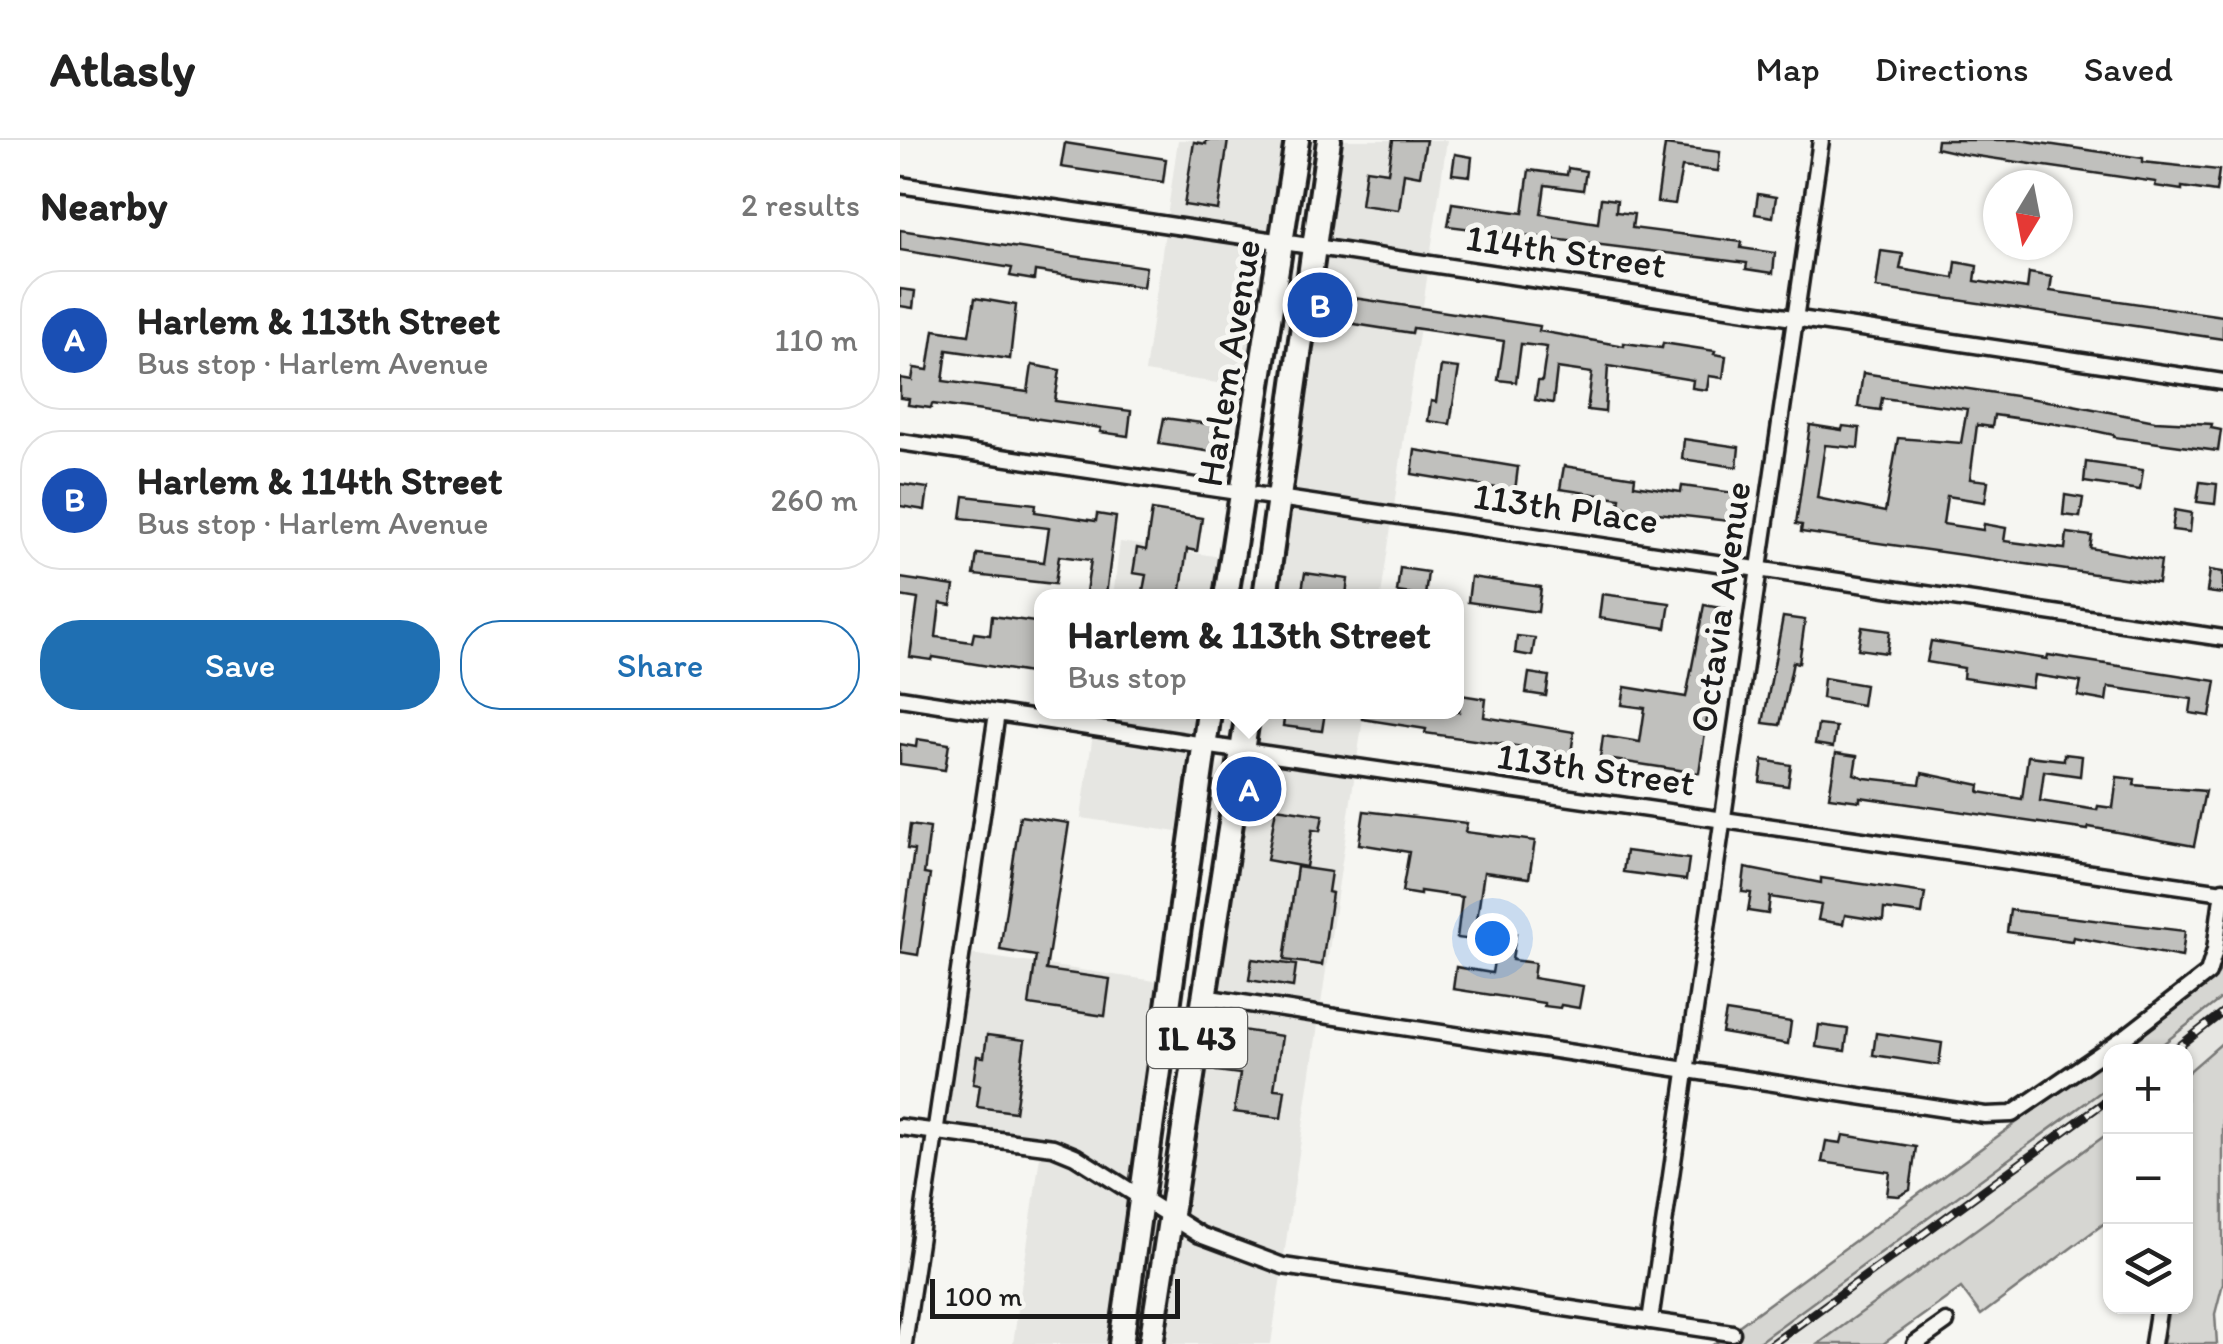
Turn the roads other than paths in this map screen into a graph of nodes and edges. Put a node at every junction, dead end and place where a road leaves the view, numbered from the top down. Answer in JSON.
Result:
{"nodes":[{"id":1,"x":1298,"y":140,"type":"edge"},
{"id":2,"x":1329,"y":140,"type":"edge"},
{"id":3,"x":1821,"y":140,"type":"edge"},
{"id":4,"x":900,"y":185,"type":"edge"},
{"id":5,"x":1282,"y":242,"type":"junction"},
{"id":6,"x":1314,"y":246,"type":"junction"},
{"id":7,"x":1795,"y":318,"type":"junction"},
{"id":8,"x":2223,"y":382,"type":"edge"},
{"id":9,"x":900,"y":442,"type":"edge"},
{"id":10,"x":1242,"y":493,"type":"junction"},
{"id":11,"x":1278,"y":498,"type":"junction"},
{"id":12,"x":1759,"y":569,"type":"junction"},
{"id":13,"x":1227,"y":589,"type":"edge"},
{"id":14,"x":1265,"y":589,"type":"edge"},
{"id":15,"x":2223,"y":638,"type":"edge"},
{"id":16,"x":900,"y":698,"type":"edge"},
{"id":17,"x":996,"y":713,"type":"junction"},
{"id":18,"x":1034,"y":719,"type":"edge"},
{"id":19,"x":1035,"y":719,"type":"edge"},
{"id":20,"x":1207,"y":719,"type":"edge"},
{"id":21,"x":1247,"y":719,"type":"edge"},
{"id":22,"x":1204,"y":745,"type":"junction"},
{"id":23,"x":1243,"y":750,"type":"junction"},
{"id":24,"x":1722,"y":820,"type":"junction"},
{"id":25,"x":2223,"y":891,"type":"edge"},
{"id":26,"x":1203,"y":997,"type":"junction"},
{"id":27,"x":1686,"y":1070,"type":"junction"},
{"id":28,"x":900,"y":1127,"type":"edge"},
{"id":29,"x":933,"y":1132,"type":"junction"},
{"id":30,"x":1142,"y":1199,"type":"junction"},
{"id":31,"x":1170,"y":1218,"type":"junction"},
{"id":32,"x":2159,"y":1314,"type":"edge"},
{"id":33,"x":1650,"y":1321,"type":"junction"},
{"id":34,"x":1946,"y":1322,"type":"dead end"},
{"id":35,"x":1732,"y":1333,"type":"dead end"},
{"id":36,"x":904,"y":1344,"type":"edge"},
{"id":37,"x":1121,"y":1344,"type":"edge"},
{"id":38,"x":1151,"y":1344,"type":"edge"},
{"id":39,"x":1915,"y":1344,"type":"edge"},
{"id":40,"x":2153,"y":1344,"type":"edge"}],
"edges":[{"from":1,"to":5,"type":"main road","name":"Harlem Avenue"},
{"from":2,"to":6,"type":"main road","name":"Harlem Avenue"},
{"from":3,"to":7,"type":"street","name":"Octavia Avenue"},
{"from":4,"to":5,"type":"street","name":"114th Street"},
{"from":5,"to":6,"type":"street","name":"114th Street"},
{"from":5,"to":10,"type":"main road","name":"Harlem Avenue"},
{"from":6,"to":7,"type":"street","name":"114th Street"},
{"from":6,"to":11,"type":"main road","name":"Harlem Avenue"},
{"from":7,"to":8,"type":"street","name":"114th Street"},
{"from":7,"to":12,"type":"street","name":"Octavia Avenue"},
{"from":9,"to":10,"type":"street","name":"113th Place"},
{"from":10,"to":11,"type":"street","name":"113th Place"},
{"from":10,"to":13,"type":"main road","name":"Harlem Avenue"},
{"from":11,"to":12,"type":"street","name":"113th Place"},
{"from":11,"to":14,"type":"main road","name":"Harlem Avenue"},
{"from":12,"to":15,"type":"street","name":"113th Place"},
{"from":12,"to":24,"type":"street","name":"Octavia Avenue"},
{"from":16,"to":17,"type":"street","name":"113th Street"},
{"from":17,"to":18,"type":"street","name":"113th Street"},
{"from":17,"to":29,"type":"street"},
{"from":19,"to":22,"type":"street","name":"113th Street"},
{"from":20,"to":22,"type":"main road","number":"IL 43"},
{"from":21,"to":23,"type":"main road","number":"IL 43"},
{"from":22,"to":23,"type":"street","name":"113th Street"},
{"from":22,"to":30,"type":"main road","number":"IL 43"},
{"from":23,"to":24,"type":"street","name":"113th Street"},
{"from":23,"to":26,"type":"main road","number":"IL 43"},
{"from":24,"to":25,"type":"street","name":"113th Street"},
{"from":24,"to":27,"type":"street","name":"Octavia Avenue"},
{"from":25,"to":27,"type":"street"},
{"from":26,"to":27,"type":"street"},
{"from":26,"to":31,"type":"main road","number":"IL 43"},
{"from":27,"to":33,"type":"street","name":"Octavia Avenue"},
{"from":28,"to":29,"type":"street"},
{"from":29,"to":30,"type":"street"},
{"from":29,"to":36,"type":"street"},
{"from":30,"to":31,"type":"street"},
{"from":30,"to":37,"type":"main road","number":"IL 43"},
{"from":31,"to":33,"type":"street"},
{"from":31,"to":38,"type":"main road","number":"IL 43"},
{"from":32,"to":40,"type":"street"},
{"from":33,"to":35,"type":"street"},
{"from":34,"to":39,"type":"street"}]}
